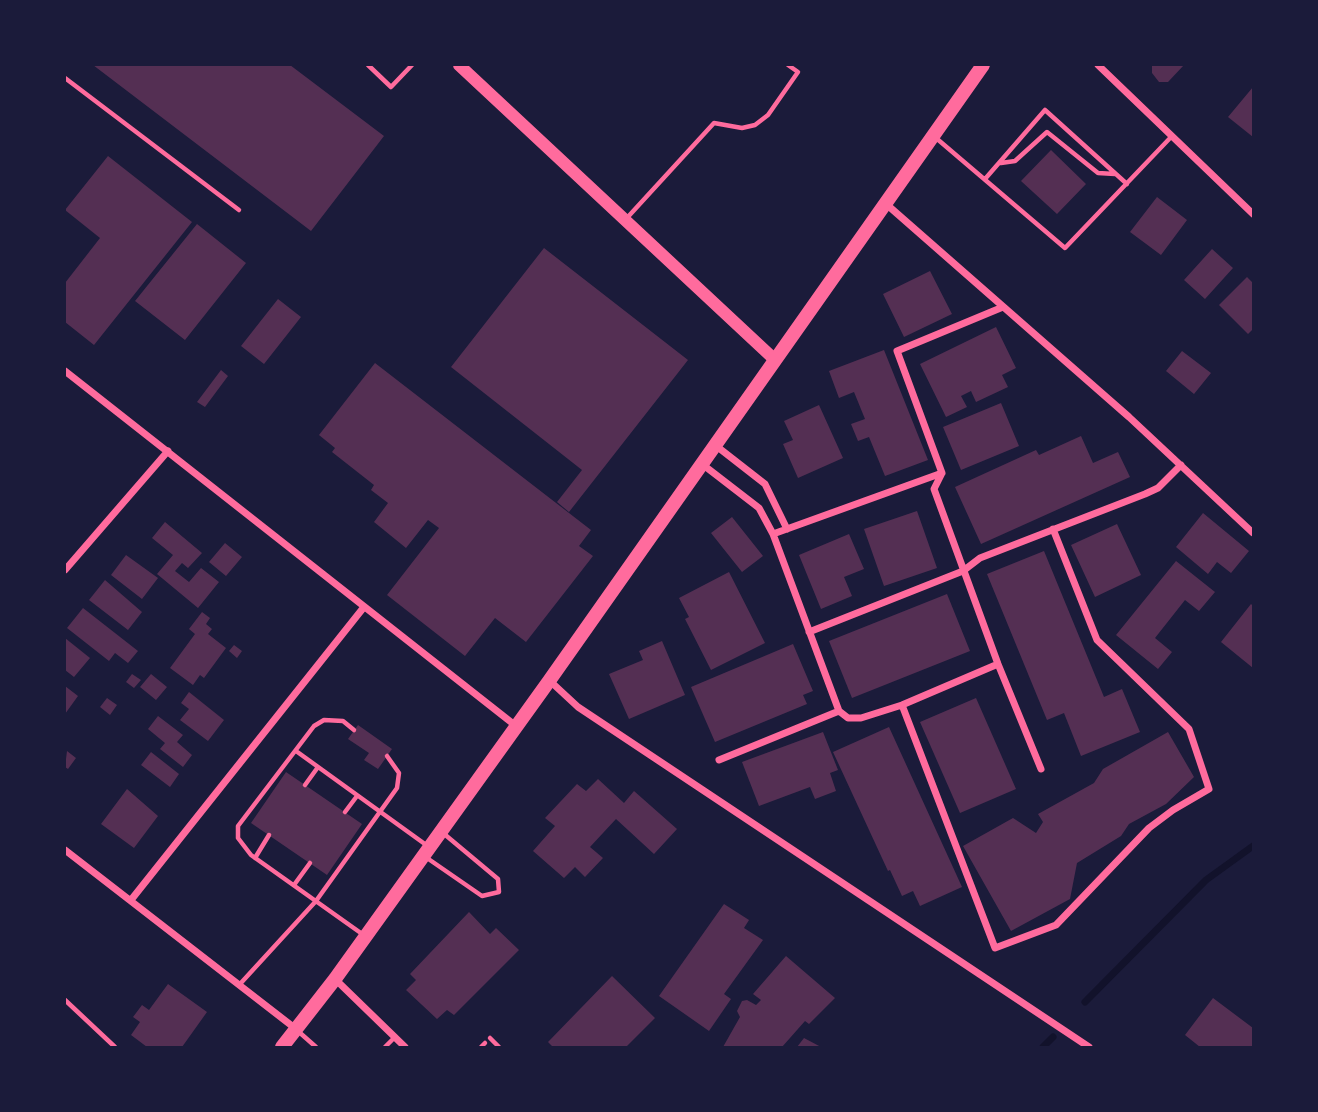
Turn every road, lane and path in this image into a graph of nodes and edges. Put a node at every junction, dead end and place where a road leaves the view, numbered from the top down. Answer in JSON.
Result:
{"nodes":[{"id":1,"x":368,"y":65,"type":"edge"},
{"id":2,"x":412,"y":65,"type":"edge"},
{"id":3,"x":459,"y":65,"type":"edge"},
{"id":4,"x":788,"y":65,"type":"edge"},
{"id":5,"x":983,"y":65,"type":"edge"},
{"id":6,"x":1098,"y":65,"type":"edge"},
{"id":7,"x":65,"y":78,"type":"edge"},
{"id":8,"x":933,"y":135,"type":"junction"},
{"id":9,"x":1172,"y":136,"type":"junction"},
{"id":10,"x":999,"y":163,"type":"junction"},
{"id":11,"x":1116,"y":174,"type":"junction"},
{"id":12,"x":985,"y":179,"type":"junction"},
{"id":13,"x":1127,"y":184,"type":"junction"},
{"id":14,"x":885,"y":202,"type":"junction"},
{"id":15,"x":239,"y":210,"type":"dead end"},
{"id":16,"x":1253,"y":214,"type":"edge"},
{"id":17,"x":626,"y":220,"type":"junction"},
{"id":18,"x":1003,"y":307,"type":"junction"},
{"id":19,"x":774,"y":359,"type":"junction"},
{"id":20,"x":65,"y":371,"type":"edge"},
{"id":21,"x":715,"y":445,"type":"junction"},
{"id":22,"x":168,"y":451,"type":"junction"},
{"id":23,"x":702,"y":464,"type":"junction"},
{"id":24,"x":1181,"y":465,"type":"junction"},
{"id":25,"x":942,"y":473,"type":"junction"},
{"id":26,"x":786,"y":529,"type":"junction"},
{"id":27,"x":1053,"y":529,"type":"junction"},
{"id":28,"x":1253,"y":533,"type":"edge"},
{"id":29,"x":773,"y":534,"type":"junction"},
{"id":30,"x":65,"y":570,"type":"edge"},
{"id":31,"x":963,"y":570,"type":"junction"},
{"id":32,"x":364,"y":607,"type":"junction"},
{"id":33,"x":809,"y":632,"type":"junction"},
{"id":34,"x":998,"y":664,"type":"junction"},
{"id":35,"x":549,"y":681,"type":"junction"},
{"id":36,"x":902,"y":705,"type":"junction"},
{"id":37,"x":839,"y":711,"type":"junction"},
{"id":38,"x":516,"y":726,"type":"junction"},
{"id":39,"x":354,"y":730,"type":"dead end"},
{"id":40,"x":296,"y":751,"type":"junction"},
{"id":41,"x":387,"y":756,"type":"dead end"},
{"id":42,"x":719,"y":760,"type":"dead end"},
{"id":43,"x":318,"y":767,"type":"junction"},
{"id":44,"x":1041,"y":769,"type":"dead end"},
{"id":45,"x":304,"y":785,"type":"dead end"},
{"id":46,"x":357,"y":796,"type":"junction"},
{"id":47,"x":345,"y":812,"type":"dead end"},
{"id":48,"x":380,"y":814,"type":"junction"},
{"id":49,"x":440,"y":831,"type":"junction"},
{"id":50,"x":270,"y":835,"type":"dead end"},
{"id":51,"x":426,"y":851,"type":"junction"},
{"id":52,"x":66,"y":853,"type":"edge"},
{"id":53,"x":255,"y":858,"type":"junction"},
{"id":54,"x":310,"y":863,"type":"dead end"},
{"id":55,"x":294,"y":885,"type":"junction"},
{"id":56,"x":131,"y":900,"type":"junction"},
{"id":57,"x":316,"y":901,"type":"junction"},
{"id":58,"x":366,"y":936,"type":"junction"},
{"id":59,"x":335,"y":979,"type":"junction"},
{"id":60,"x":240,"y":984,"type":"junction"},
{"id":61,"x":65,"y":1000,"type":"edge"},
{"id":62,"x":296,"y":1029,"type":"junction"},
{"id":63,"x":395,"y":1037,"type":"junction"},
{"id":64,"x":490,"y":1038,"type":"dead end"},
{"id":65,"x":115,"y":1047,"type":"edge"},
{"id":66,"x":282,"y":1047,"type":"edge"},
{"id":67,"x":316,"y":1047,"type":"edge"},
{"id":68,"x":385,"y":1047,"type":"edge"},
{"id":69,"x":405,"y":1047,"type":"edge"},
{"id":70,"x":499,"y":1047,"type":"edge"},
{"id":71,"x":1089,"y":1047,"type":"edge"}],
"edges":[{"from":1,"to":2,"type":"lane"},
{"from":3,"to":17,"type":"street"},
{"from":4,"to":17,"type":"lane"},
{"from":5,"to":8,"type":"main road"},
{"from":6,"to":9,"type":"street"},
{"from":7,"to":15,"type":"lane"},
{"from":8,"to":12,"type":"lane"},
{"from":8,"to":14,"type":"main road"},
{"from":9,"to":13,"type":"lane"},
{"from":9,"to":16,"type":"street"},
{"from":10,"to":11,"type":"lane"},
{"from":10,"to":11,"type":"lane"},
{"from":10,"to":12,"type":"lane"},
{"from":11,"to":13,"type":"lane"},
{"from":12,"to":13,"type":"lane"},
{"from":14,"to":18,"type":"street"},
{"from":14,"to":19,"type":"main road"},
{"from":17,"to":19,"type":"street"},
{"from":18,"to":24,"type":"street"},
{"from":18,"to":25,"type":"street"},
{"from":19,"to":21,"type":"main road"},
{"from":20,"to":22,"type":"street"},
{"from":21,"to":23,"type":"main road"},
{"from":21,"to":26,"type":"street"},
{"from":22,"to":30,"type":"street"},
{"from":22,"to":32,"type":"street"},
{"from":23,"to":29,"type":"street"},
{"from":23,"to":35,"type":"main road"},
{"from":24,"to":27,"type":"street"},
{"from":24,"to":28,"type":"street"},
{"from":25,"to":26,"type":"street"},
{"from":25,"to":31,"type":"street"},
{"from":26,"to":29,"type":"street"},
{"from":27,"to":31,"type":"street"},
{"from":27,"to":36,"type":"street"},
{"from":29,"to":33,"type":"street"},
{"from":31,"to":33,"type":"street"},
{"from":31,"to":34,"type":"street"},
{"from":32,"to":38,"type":"street"},
{"from":32,"to":56,"type":"street"},
{"from":33,"to":37,"type":"street"},
{"from":34,"to":36,"type":"street"},
{"from":34,"to":44,"type":"street"},
{"from":35,"to":38,"type":"main road"},
{"from":35,"to":71,"type":"street"},
{"from":36,"to":37,"type":"street"},
{"from":37,"to":42,"type":"street"},
{"from":38,"to":49,"type":"main road"},
{"from":39,"to":40,"type":"lane"},
{"from":40,"to":43,"type":"lane"},
{"from":40,"to":53,"type":"lane"},
{"from":41,"to":48,"type":"lane"},
{"from":43,"to":45,"type":"lane"},
{"from":43,"to":46,"type":"lane"},
{"from":46,"to":47,"type":"lane"},
{"from":46,"to":48,"type":"lane"},
{"from":48,"to":51,"type":"lane"},
{"from":48,"to":57,"type":"lane"},
{"from":49,"to":51,"type":"main road"},
{"from":49,"to":51,"type":"lane"},
{"from":50,"to":53,"type":"lane"},
{"from":51,"to":58,"type":"main road"},
{"from":52,"to":56,"type":"street"},
{"from":53,"to":55,"type":"lane"},
{"from":54,"to":55,"type":"lane"},
{"from":55,"to":57,"type":"lane"},
{"from":56,"to":60,"type":"street"},
{"from":57,"to":58,"type":"lane"},
{"from":57,"to":60,"type":"lane"},
{"from":58,"to":59,"type":"main road"},
{"from":59,"to":62,"type":"main road"},
{"from":59,"to":63,"type":"street"},
{"from":60,"to":62,"type":"street"},
{"from":61,"to":65,"type":"lane"},
{"from":62,"to":66,"type":"main road"},
{"from":62,"to":67,"type":"lane"},
{"from":63,"to":68,"type":"lane"},
{"from":63,"to":69,"type":"street"},
{"from":64,"to":70,"type":"lane"}]}
